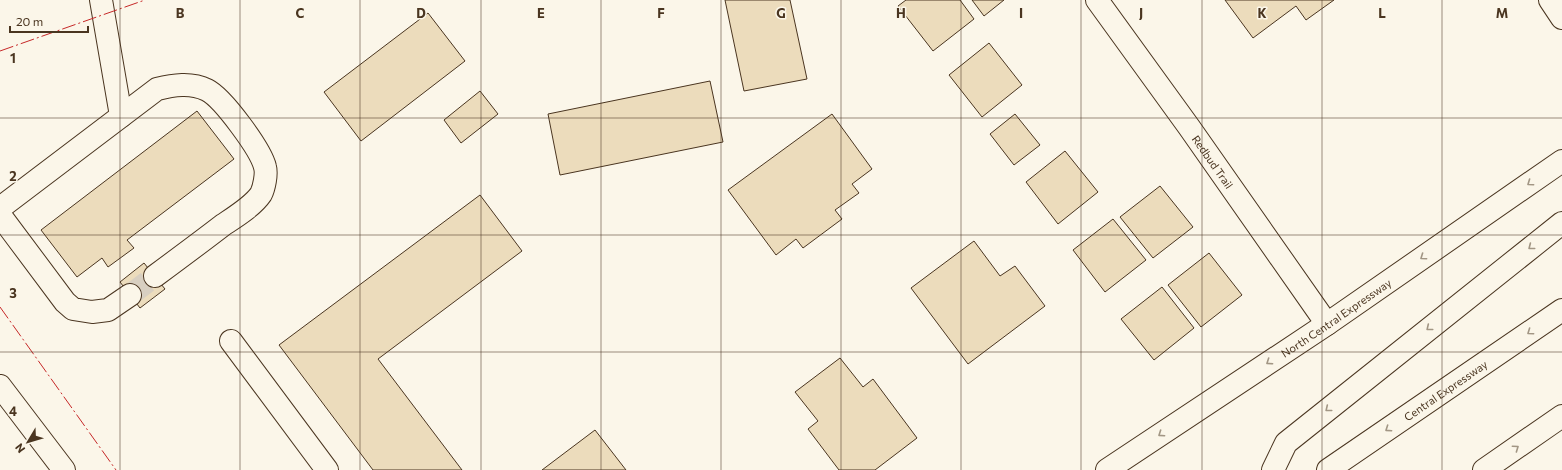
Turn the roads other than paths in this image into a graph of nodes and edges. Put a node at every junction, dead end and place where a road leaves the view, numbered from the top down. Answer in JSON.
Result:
{"nodes":[{"id":1,"x":101,"y":0,"type":"edge"},
{"id":2,"x":1097,"y":0,"type":"edge"},
{"id":3,"x":1550,"y":0,"type":"edge"},
{"id":4,"x":1562,"y":18,"type":"edge"},
{"id":5,"x":122,"y":116,"type":"junction"},
{"id":6,"x":1562,"y":161,"type":"edge"},
{"id":7,"x":0,"y":208,"type":"edge"},
{"id":8,"x":0,"y":215,"type":"edge"},
{"id":9,"x":1562,"y":223,"type":"edge"},
{"id":10,"x":154,"y":276,"type":"tunnel mouth"},
{"id":11,"x":130,"y":295,"type":"tunnel mouth"},
{"id":12,"x":1562,"y":310,"type":"edge"},
{"id":13,"x":1327,"y":324,"type":"junction"},
{"id":14,"x":231,"y":341,"type":"dead end"},
{"id":15,"x":0,"y":386,"type":"edge"},
{"id":16,"x":1562,"y":416,"type":"edge"},
{"id":17,"x":64,"y":470,"type":"edge"},
{"id":18,"x":327,"y":470,"type":"edge"},
{"id":19,"x":1107,"y":470,"type":"edge"},
{"id":20,"x":1273,"y":470,"type":"edge"},
{"id":21,"x":1328,"y":470,"type":"edge"},
{"id":22,"x":1484,"y":470,"type":"edge"}],
"edges":[{"from":1,"to":5,"type":"main road"},
{"from":2,"to":13,"type":"main road","name":"Redbud Trail"},
{"from":3,"to":4,"type":"main road"},
{"from":5,"to":7,"type":"main road"},
{"from":5,"to":10,"type":"main road"},
{"from":6,"to":13,"type":"main road","name":"North Central Expressway","one_way":true},
{"from":8,"to":11,"type":"main road"},
{"from":9,"to":20,"type":"main road","one_way":true},
{"from":12,"to":21,"type":"main road","name":"Central Expressway","one_way":true},
{"from":13,"to":19,"type":"main road","name":"North Central Expressway","one_way":true},
{"from":14,"to":18,"type":"main road"},
{"from":15,"to":17,"type":"main road"},
{"from":22,"to":16,"type":"main road","one_way":true}]}
